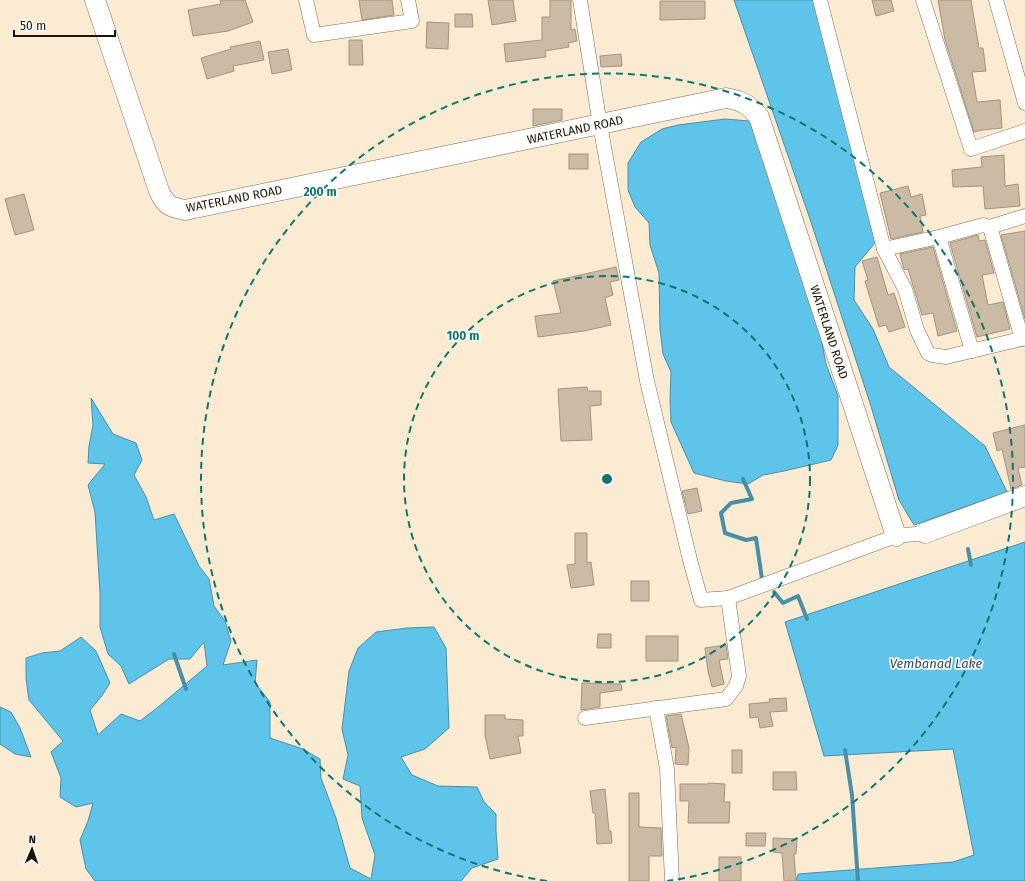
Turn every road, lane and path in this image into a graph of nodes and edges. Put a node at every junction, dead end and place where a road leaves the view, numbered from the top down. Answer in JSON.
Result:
{"nodes":[{"id":1,"x":95,"y":0,"type":"edge"},
{"id":2,"x":306,"y":0,"type":"edge"},
{"id":3,"x":408,"y":0,"type":"edge"},
{"id":4,"x":580,"y":0,"type":"edge"},
{"id":5,"x":820,"y":0,"type":"edge"},
{"id":6,"x":923,"y":0,"type":"edge"},
{"id":7,"x":996,"y":0,"type":"edge"},
{"id":8,"x":1025,"y":103,"type":"edge"},
{"id":9,"x":600,"y":125,"type":"junction"},
{"id":10,"x":1025,"y":131,"type":"edge"},
{"id":11,"x":1025,"y":216,"type":"edge"},
{"id":12,"x":990,"y":227,"type":"junction"},
{"id":13,"x":939,"y":237,"type":"junction"},
{"id":14,"x":884,"y":248,"type":"junction"},
{"id":15,"x":1023,"y":338,"type":"edge"},
{"id":16,"x":972,"y":351,"type":"junction"},
{"id":17,"x":1025,"y":496,"type":"edge"},
{"id":18,"x":925,"y":534,"type":"joint"},
{"id":19,"x":896,"y":536,"type":"junction"},
{"id":20,"x":728,"y":598,"type":"junction"},
{"id":21,"x":656,"y":708,"type":"junction"},
{"id":22,"x":585,"y":718,"type":"dead end"},
{"id":23,"x":672,"y":881,"type":"edge"}],
"edges":[{"from":1,"to":9,"type":"main road","name":"WATERLAND ROAD"},
{"from":2,"to":3,"type":"street"},
{"from":4,"to":9,"type":"street"},
{"from":5,"to":14,"type":"street"},
{"from":6,"to":10,"type":"street"},
{"from":7,"to":8,"type":"street"},
{"from":9,"to":19,"type":"main road","name":"WATERLAND ROAD"},
{"from":9,"to":20,"type":"street"},
{"from":11,"to":12,"type":"street"},
{"from":12,"to":13,"type":"street"},
{"from":12,"to":15,"type":"street"},
{"from":13,"to":14,"type":"street"},
{"from":13,"to":16,"type":"street"},
{"from":14,"to":16,"type":"street"},
{"from":15,"to":16,"type":"street"},
{"from":17,"to":18,"type":"main road"},
{"from":18,"to":19,"type":"street"},
{"from":19,"to":20,"type":"street"},
{"from":20,"to":21,"type":"street"},
{"from":21,"to":22,"type":"street"},
{"from":21,"to":23,"type":"street"}]}
